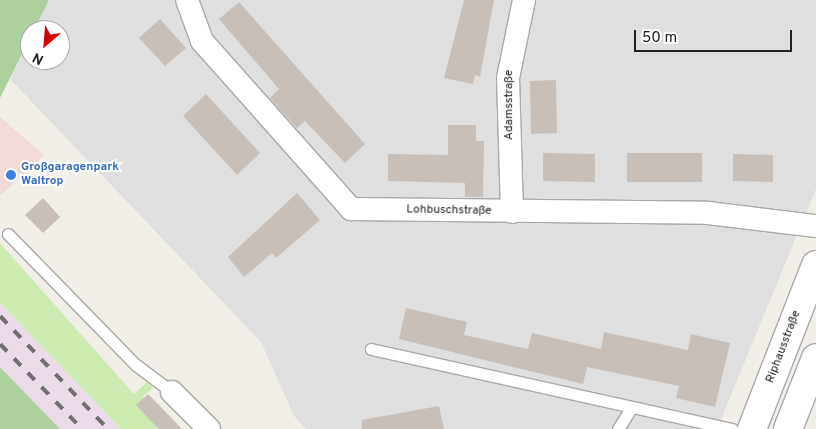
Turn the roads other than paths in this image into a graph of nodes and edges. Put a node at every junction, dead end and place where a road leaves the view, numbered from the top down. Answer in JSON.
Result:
{"nodes":[{"id":1,"x":187,"y":0,"type":"edge"},
{"id":2,"x":524,"y":0,"type":"edge"},
{"id":3,"x":512,"y":212,"type":"junction"},
{"id":4,"x":816,"y":226,"type":"edge"},
{"id":5,"x":8,"y":234,"type":"dead end"},
{"id":6,"x":816,"y":265,"type":"edge"},
{"id":7,"x":371,"y":350,"type":"dead end"},
{"id":8,"x":816,"y":358,"type":"edge"},
{"id":9,"x":172,"y":392,"type":"joint"},
{"id":10,"x":632,"y":407,"type":"junction"},
{"id":11,"x":209,"y":429,"type":"edge"},
{"id":12,"x":618,"y":429,"type":"edge"},
{"id":13,"x":732,"y":429,"type":"edge"},
{"id":14,"x":752,"y":429,"type":"edge"},
{"id":15,"x":788,"y":429,"type":"edge"}],
"edges":[{"from":1,"to":3,"type":"street","name":"Lohbuschstraße"},
{"from":2,"to":3,"type":"street","name":"Adamsstraße"},
{"from":3,"to":4,"type":"street","name":"Lohbuschstraße"},
{"from":5,"to":9,"type":"lane"},
{"from":6,"to":14,"type":"street","name":"Riphausstraße"},
{"from":7,"to":10,"type":"lane"},
{"from":8,"to":15,"type":"street"},
{"from":9,"to":11,"type":"street"},
{"from":10,"to":12,"type":"lane"},
{"from":10,"to":13,"type":"lane"}]}
